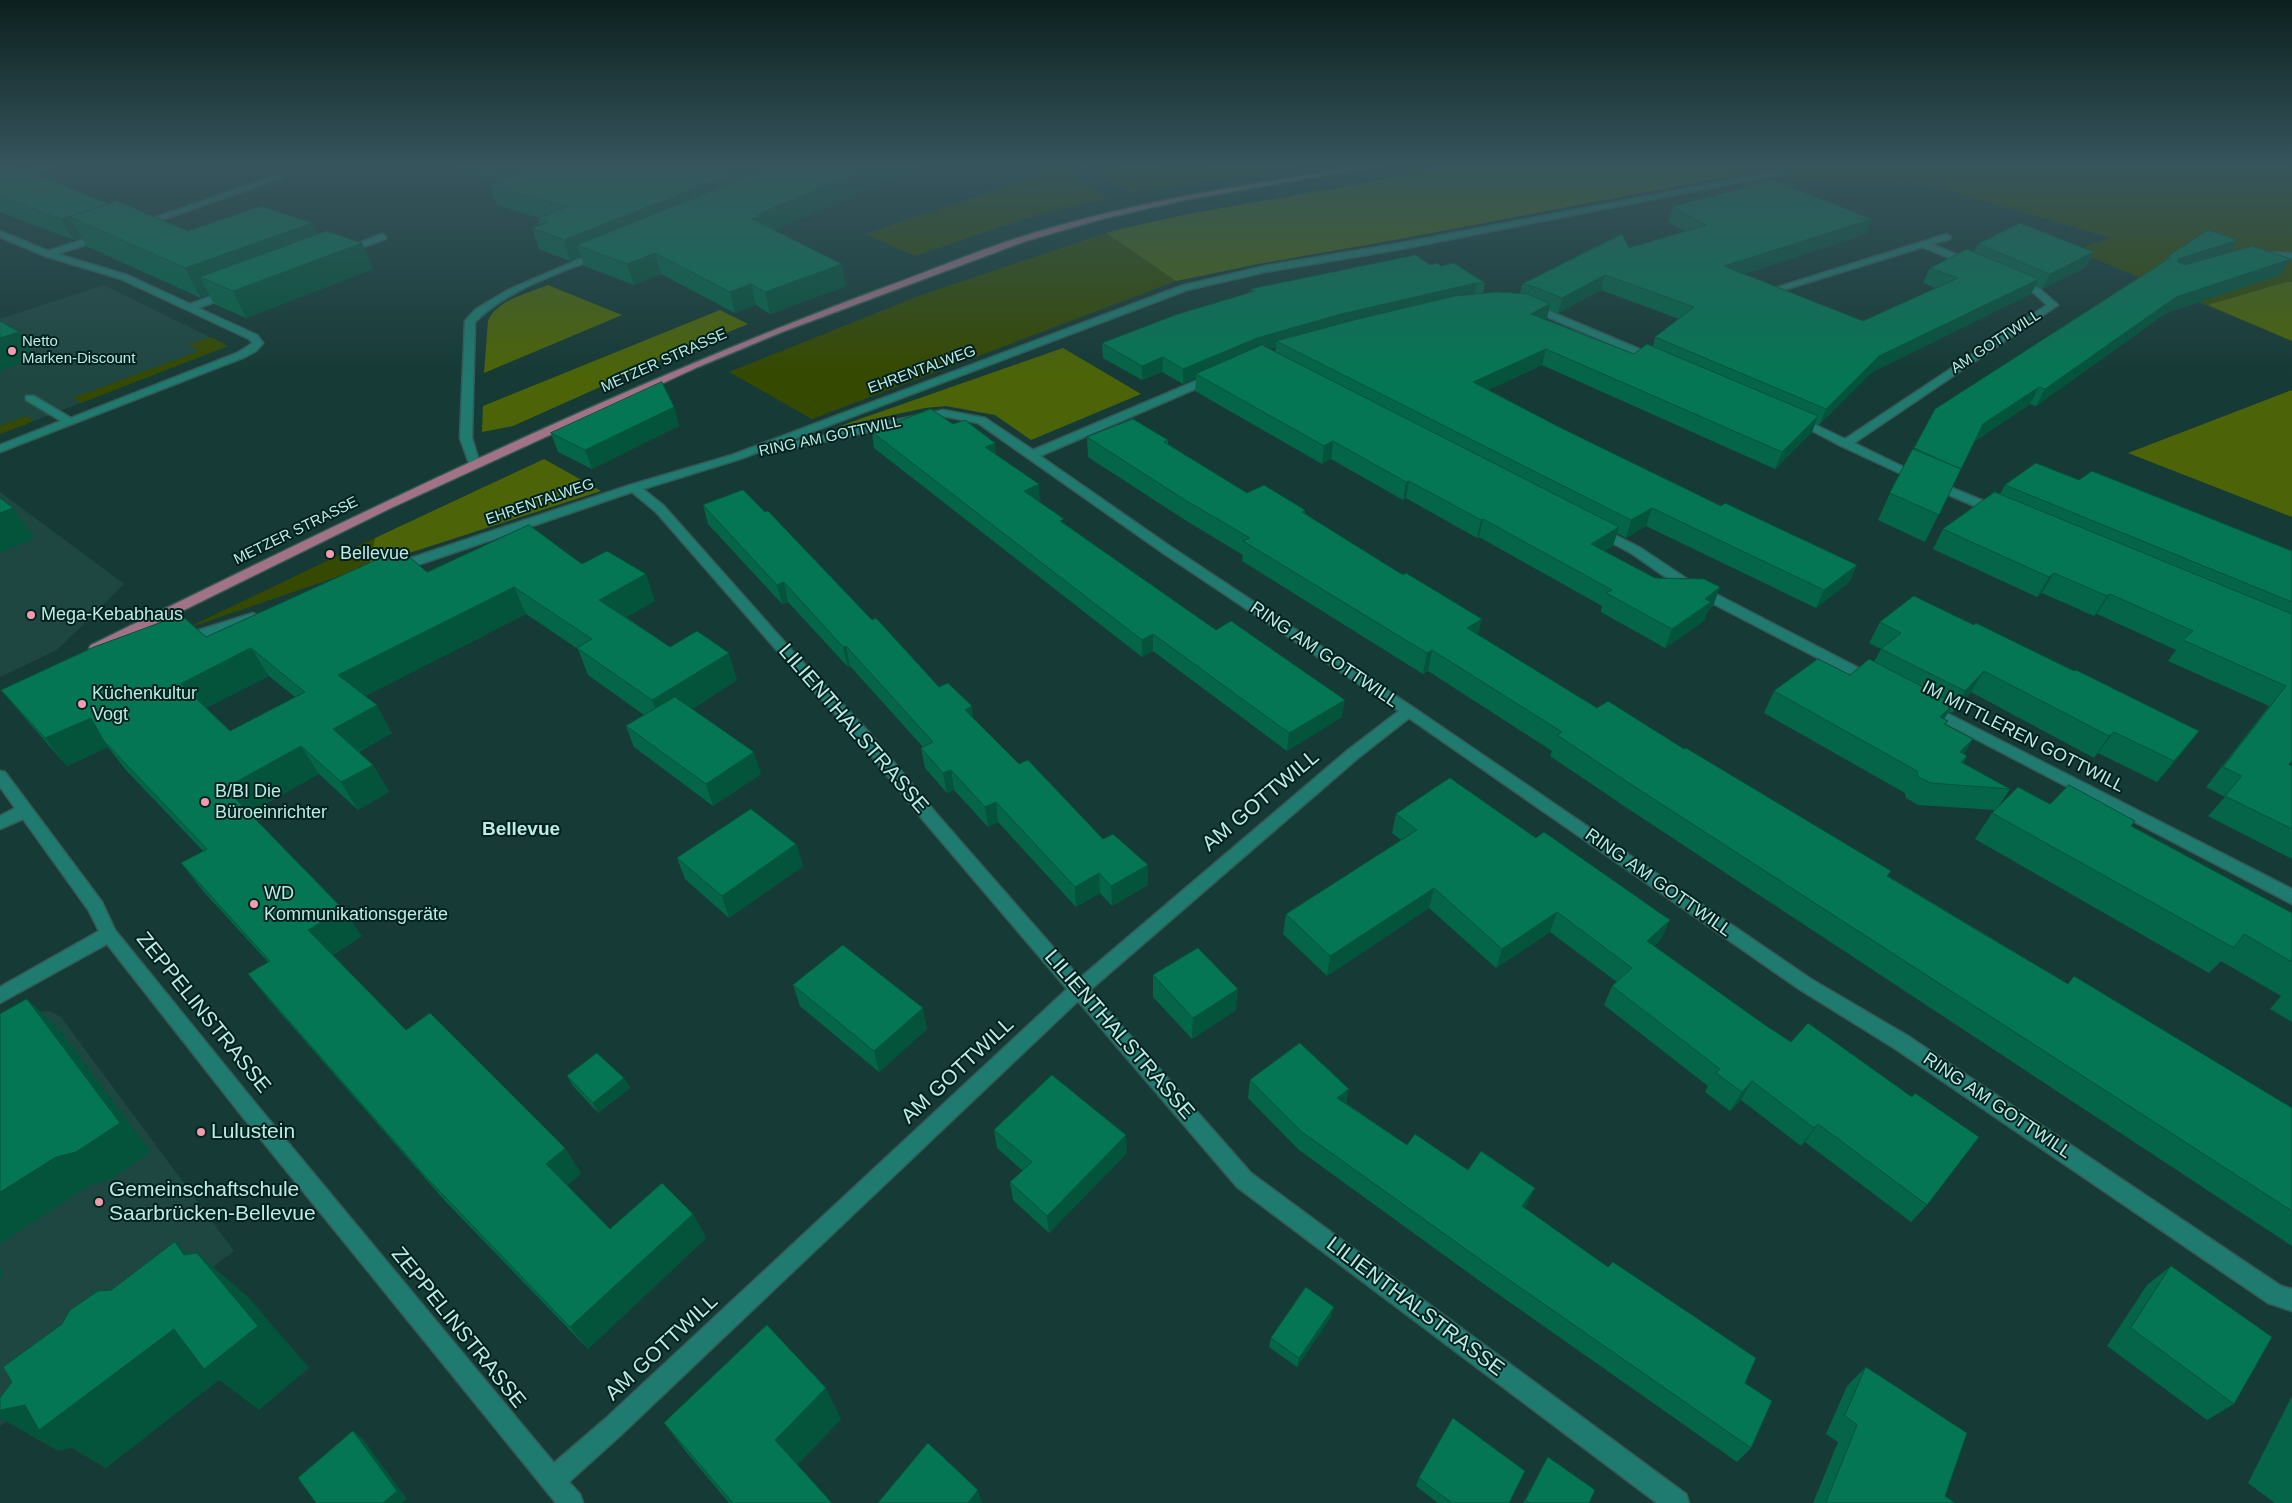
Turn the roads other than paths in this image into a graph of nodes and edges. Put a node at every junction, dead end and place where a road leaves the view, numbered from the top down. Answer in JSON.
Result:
{"nodes":[{"id":1,"x":3,"y":235,"type":"edge"},
{"id":2,"x":105,"y":235,"type":"edge"},
{"id":3,"x":1037,"y":235,"type":"edge"},
{"id":4,"x":1458,"y":235,"type":"edge"},
{"id":5,"x":382,"y":237,"type":"dead end"},
{"id":6,"x":1947,"y":237,"type":"dead end"},
{"id":7,"x":1923,"y":244,"type":"junction"},
{"id":8,"x":609,"y":250,"type":"edge"},
{"id":9,"x":48,"y":254,"type":"junction"},
{"id":10,"x":331,"y":255,"type":"edge"},
{"id":11,"x":2252,"y":255,"type":"edge"},
{"id":12,"x":2292,"y":256,"type":"edge"},
{"id":13,"x":1983,"y":268,"type":"edge"},
{"id":14,"x":2009,"y":278,"type":"edge"},
{"id":15,"x":1777,"y":289,"type":"edge"},
{"id":16,"x":238,"y":290,"type":"edge"},
{"id":17,"x":1519,"y":304,"type":"edge"},
{"id":18,"x":192,"y":307,"type":"junction"},
{"id":19,"x":1666,"y":364,"type":"edge"},
{"id":20,"x":1221,"y":373,"type":"edge"},
{"id":21,"x":30,"y":398,"type":"dead end"},
{"id":22,"x":1780,"y":413,"type":"edge"},
{"id":23,"x":70,"y":422,"type":"junction"},
{"id":24,"x":1845,"y":444,"type":"junction"},
{"id":25,"x":0,"y":449,"type":"edge"},
{"id":26,"x":1032,"y":455,"type":"junction"},
{"id":27,"x":736,"y":457,"type":"junction"},
{"id":28,"x":474,"y":464,"type":"junction"},
{"id":29,"x":634,"y":488,"type":"junction"},
{"id":30,"x":2013,"y":518,"type":"edge"},
{"id":31,"x":1583,"y":523,"type":"edge"},
{"id":32,"x":382,"y":572,"type":"edge"},
{"id":33,"x":267,"y":613,"type":"edge"},
{"id":34,"x":169,"y":643,"type":"edge"},
{"id":35,"x":114,"y":654,"type":"edge"},
{"id":36,"x":84,"y":657,"type":"joint"},
{"id":37,"x":1885,"y":687,"type":"edge"},
{"id":38,"x":1912,"y":701,"type":"edge"},
{"id":39,"x":1409,"y":711,"type":"junction"},
{"id":40,"x":0,"y":776,"type":"edge"},
{"id":41,"x":24,"y":811,"type":"junction"},
{"id":42,"x":0,"y":823,"type":"edge"},
{"id":43,"x":2292,"y":897,"type":"edge"},
{"id":44,"x":109,"y":934,"type":"junction"},
{"id":45,"x":1079,"y":989,"type":"junction"},
{"id":46,"x":0,"y":996,"type":"edge"},
{"id":47,"x":2292,"y":1300,"type":"edge"},
{"id":48,"x":553,"y":1480,"type":"junction"},
{"id":49,"x":571,"y":1503,"type":"edge"},
{"id":50,"x":1677,"y":1503,"type":"edge"}],
"edges":[{"from":1,"to":9,"type":"street"},
{"from":2,"to":9,"type":"street"},
{"from":3,"to":28,"type":"main road","name":"METZER STRASSE"},
{"from":4,"to":27,"type":"street","name":"EHRENTALWEG"},
{"from":5,"to":10,"type":"street"},
{"from":6,"to":7,"type":"street"},
{"from":7,"to":13,"type":"street"},
{"from":7,"to":15,"type":"street"},
{"from":8,"to":28,"type":"street"},
{"from":9,"to":18,"type":"street"},
{"from":11,"to":12,"type":"street"},
{"from":14,"to":24,"type":"street","name":"AM GOTTWILL"},
{"from":16,"to":18,"type":"street"},
{"from":17,"to":19,"type":"street"},
{"from":18,"to":23,"type":"street"},
{"from":20,"to":26,"type":"street"},
{"from":21,"to":23,"type":"street"},
{"from":22,"to":24,"type":"street"},
{"from":23,"to":25,"type":"street"},
{"from":24,"to":30,"type":"street"},
{"from":26,"to":27,"type":"street","name":"RING AM GOTTWILL"},
{"from":26,"to":39,"type":"street","name":"RING AM GOTTWILL"},
{"from":27,"to":29,"type":"street","name":"EHRENTALWEG"},
{"from":28,"to":36,"type":"main road","name":"METZER STRASSE"},
{"from":29,"to":32,"type":"street","name":"EHRENTALWEG"},
{"from":29,"to":45,"type":"street","name":"LILIENTHALSTRASSE"},
{"from":31,"to":37,"type":"street"},
{"from":33,"to":34,"type":"street"},
{"from":35,"to":36,"type":"street"},
{"from":38,"to":43,"type":"street","name":"IM MITTLEREN GOTTWILL"},
{"from":39,"to":45,"type":"street","name":"AM GOTTWILL"},
{"from":39,"to":47,"type":"street","name":"RING AM GOTTWILL"},
{"from":40,"to":41,"type":"street","name":"ZEPPELINSTRASSE"},
{"from":41,"to":42,"type":"street"},
{"from":41,"to":44,"type":"street","name":"ZEPPELINSTRASSE"},
{"from":44,"to":46,"type":"street"},
{"from":44,"to":48,"type":"street","name":"ZEPPELINSTRASSE"},
{"from":45,"to":48,"type":"street","name":"AM GOTTWILL"},
{"from":45,"to":50,"type":"street","name":"LILIENTHALSTRASSE"},
{"from":48,"to":49,"type":"street","name":"ZEPPELINSTRASSE"}]}
